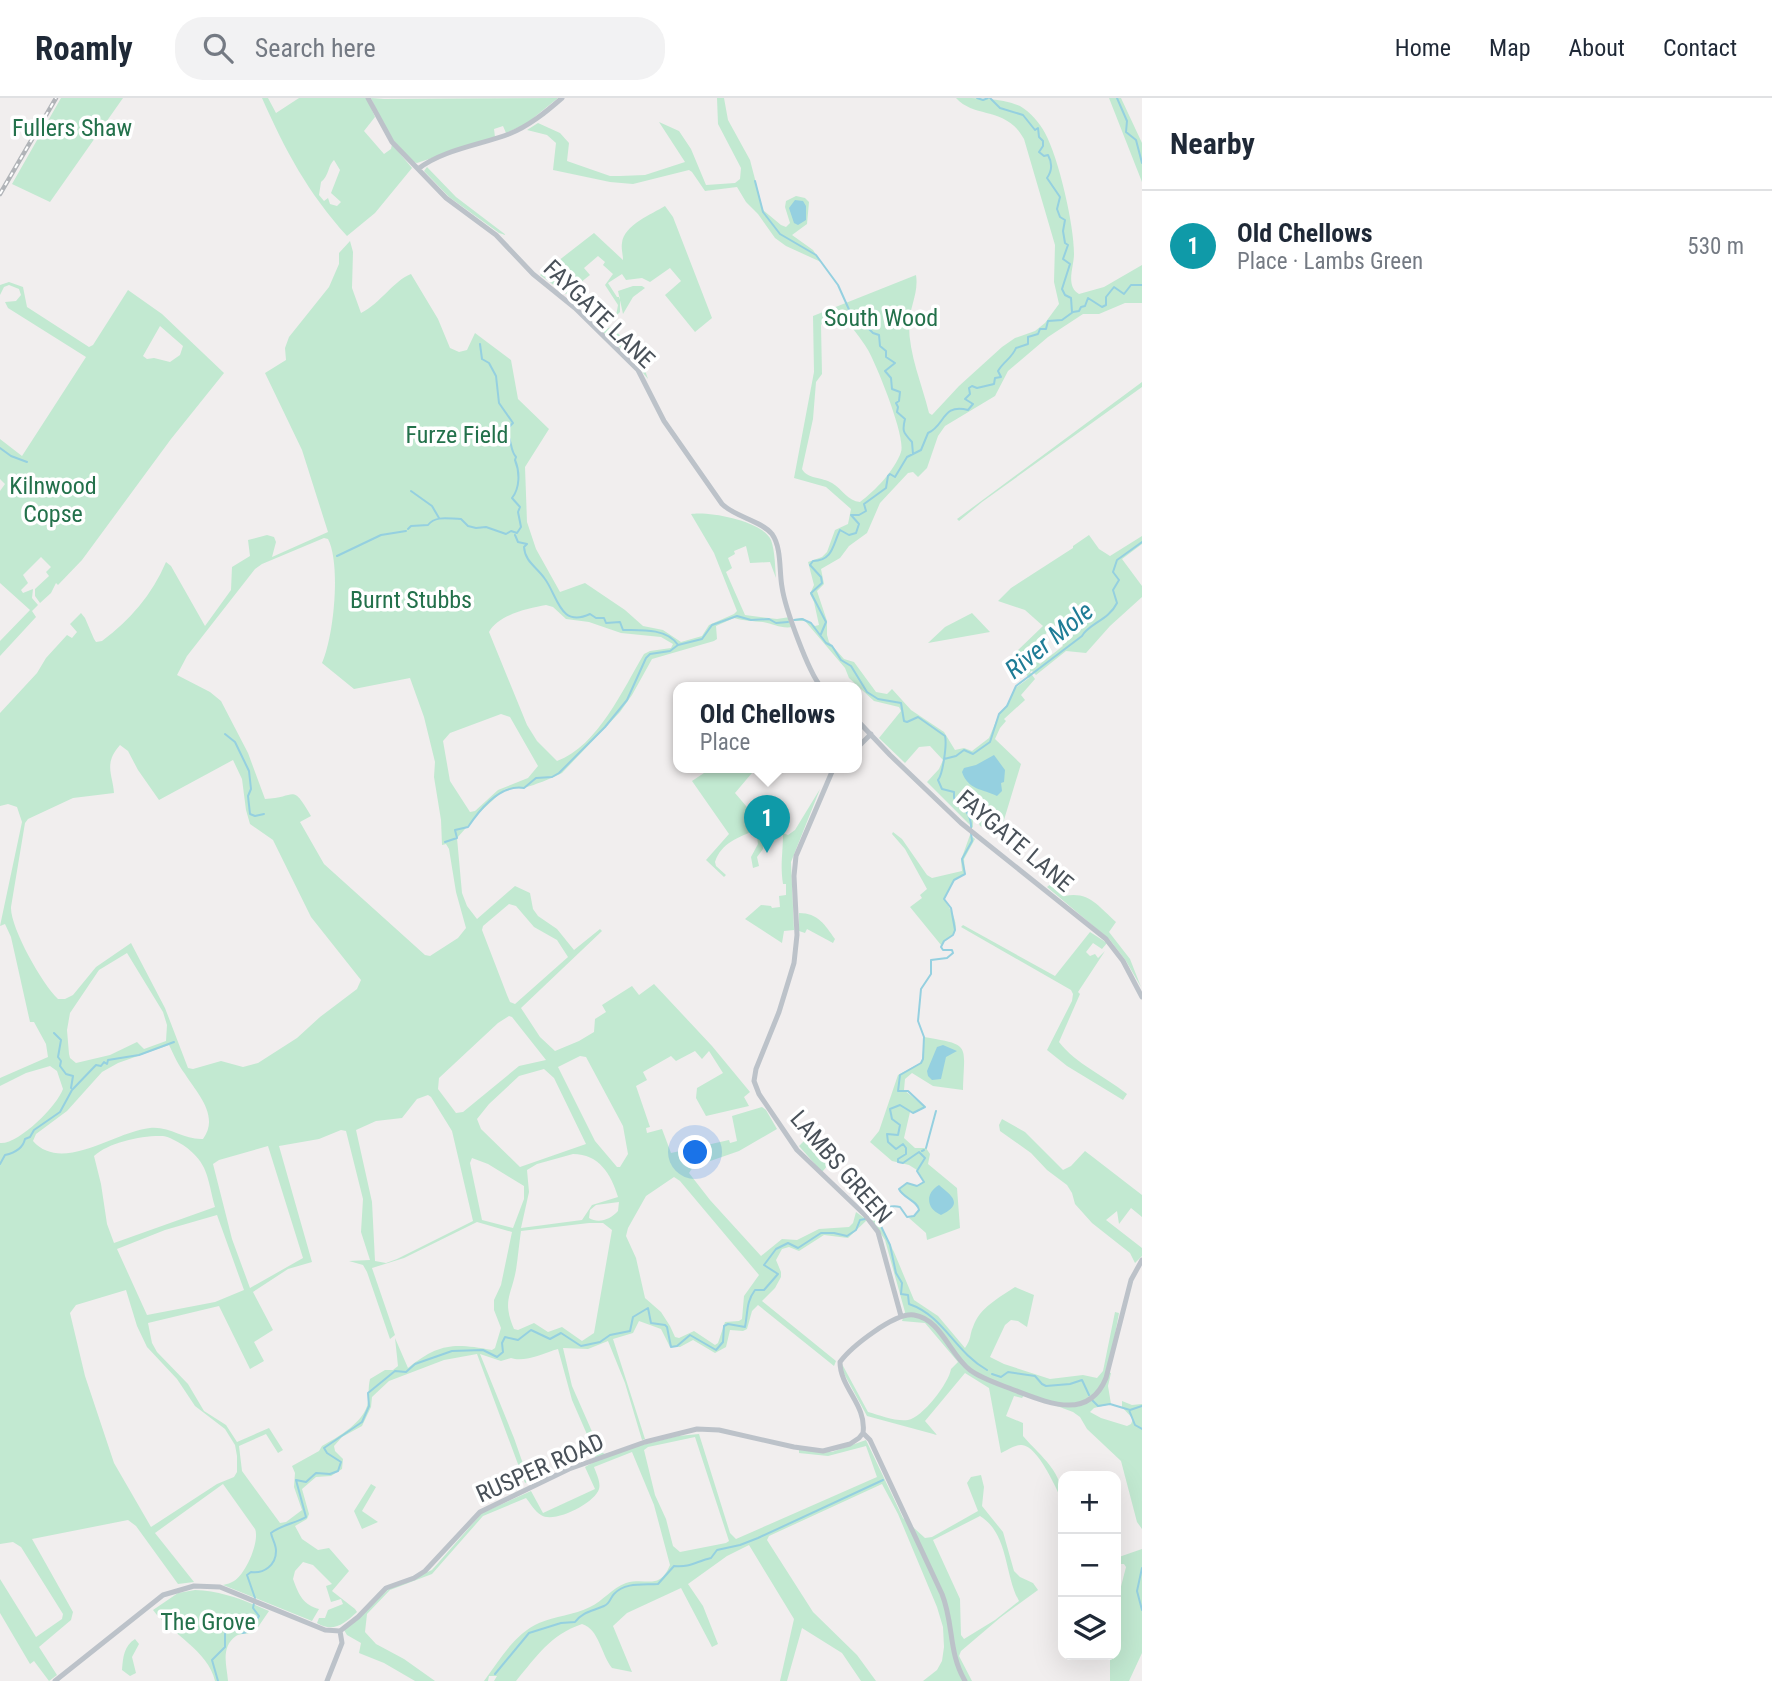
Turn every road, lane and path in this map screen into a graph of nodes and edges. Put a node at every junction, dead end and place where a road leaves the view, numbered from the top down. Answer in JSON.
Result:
{"nodes":[{"id":1,"x":368,"y":98,"type":"edge"},
{"id":2,"x":562,"y":98,"type":"edge"},
{"id":3,"x":418,"y":169,"type":"junction"},
{"id":4,"x":818,"y":682,"type":"edge"},
{"id":5,"x":862,"y":725,"type":"edge"},
{"id":6,"x":871,"y":734,"type":"junction"},
{"id":7,"x":862,"y":743,"type":"edge"},
{"id":8,"x":831,"y":773,"type":"edge"},
{"id":9,"x":1142,"y":997,"type":"edge"},
{"id":10,"x":1142,"y":1260,"type":"edge"},
{"id":11,"x":901,"y":1316,"type":"junction"},
{"id":12,"x":863,"y":1433,"type":"junction"},
{"id":13,"x":340,"y":1631,"type":"junction"},
{"id":14,"x":55,"y":1681,"type":"edge"},
{"id":15,"x":327,"y":1681,"type":"edge"},
{"id":16,"x":965,"y":1681,"type":"edge"}],
"edges":[{"from":1,"to":3,"type":"street","name":"FAYGATE LANE"},
{"from":2,"to":3,"type":"street"},
{"from":3,"to":4,"type":"street","name":"FAYGATE LANE"},
{"from":5,"to":6,"type":"street","name":"FAYGATE LANE"},
{"from":6,"to":7,"type":"street"},
{"from":6,"to":9,"type":"street","name":"FAYGATE LANE"},
{"from":8,"to":11,"type":"street","name":"LAMBS GREEN"},
{"from":10,"to":11,"type":"street"},
{"from":11,"to":12,"type":"street"},
{"from":12,"to":13,"type":"street","name":"RUSPER ROAD"},
{"from":12,"to":16,"type":"street"},
{"from":13,"to":14,"type":"street"},
{"from":13,"to":15,"type":"street"}]}
